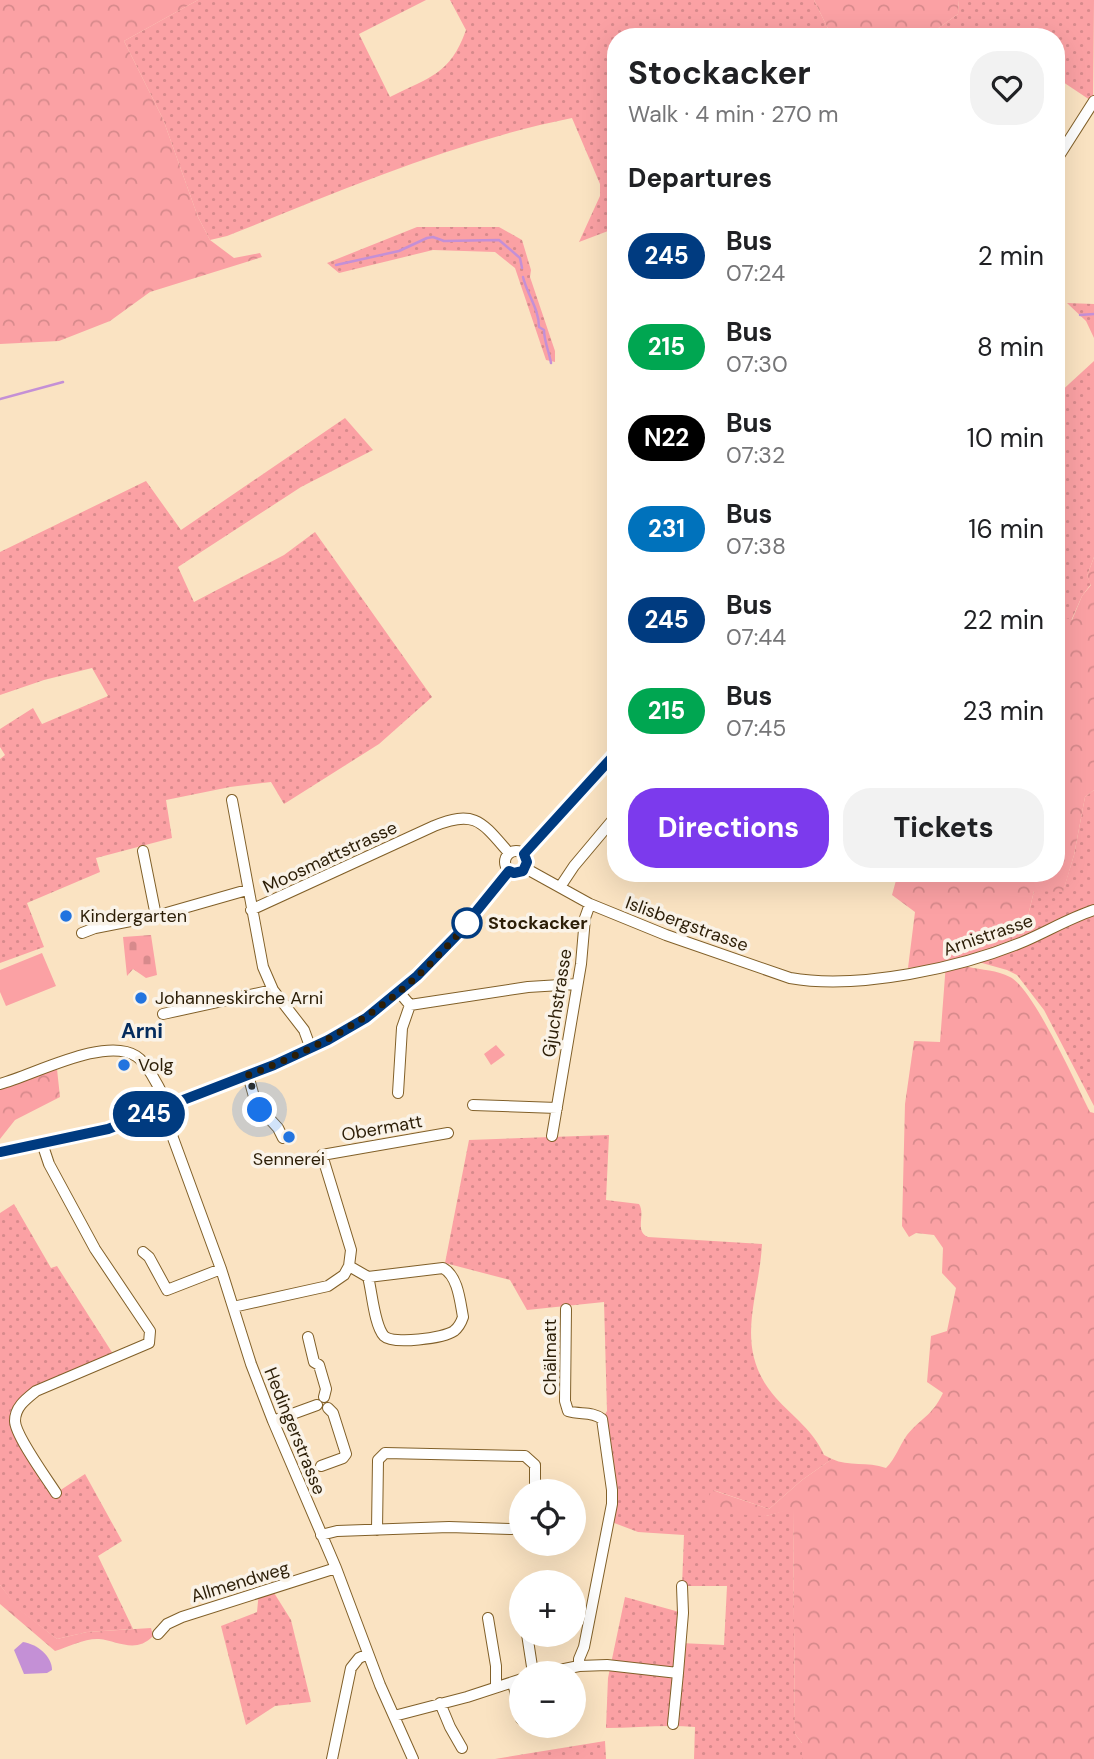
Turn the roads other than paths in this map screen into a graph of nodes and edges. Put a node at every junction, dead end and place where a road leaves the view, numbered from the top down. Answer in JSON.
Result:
{"nodes":[{"id":1,"x":1094,"y":101,"type":"edge"},
{"id":2,"x":1065,"y":146,"type":"edge"},
{"id":3,"x":607,"y":762,"type":"edge"},
{"id":4,"x":232,"y":800,"type":"dead end"},
{"id":5,"x":607,"y":827,"type":"edge"},
{"id":6,"x":143,"y":851,"type":"dead end"},
{"id":7,"x":509,"y":853,"type":"junction"},
{"id":8,"x":524,"y":854,"type":"junction"},
{"id":9,"x":525,"y":868,"type":"junction"},
{"id":10,"x":509,"y":871,"type":"junction"},
{"id":11,"x":560,"y":887,"type":"junction"},
{"id":12,"x":247,"y":890,"type":"junction"},
{"id":13,"x":590,"y":904,"type":"junction"},
{"id":14,"x":251,"y":910,"type":"junction"},
{"id":15,"x":1094,"y":910,"type":"edge"},
{"id":16,"x":156,"y":916,"type":"junction"},
{"id":17,"x":82,"y":933,"type":"dead end"},
{"id":18,"x":846,"y":981,"type":"joint"},
{"id":19,"x":577,"y":984,"type":"junction"},
{"id":20,"x":272,"y":990,"type":"junction"},
{"id":21,"x":399,"y":992,"type":"junction"},
{"id":22,"x":410,"y":1005,"type":"junction"},
{"id":23,"x":163,"y":1014,"type":"dead end"},
{"id":24,"x":311,"y":1049,"type":"junction"},
{"id":25,"x":248,"y":1075,"type":"junction"},
{"id":26,"x":0,"y":1084,"type":"edge"},
{"id":27,"x":398,"y":1093,"type":"dead end"},
{"id":28,"x":473,"y":1105,"type":"dead end"},
{"id":29,"x":164,"y":1108,"type":"junction"},
{"id":30,"x":556,"y":1108,"type":"junction"},
{"id":31,"x":448,"y":1133,"type":"dead end"},
{"id":32,"x":552,"y":1136,"type":"dead end"},
{"id":33,"x":283,"y":1138,"type":"dead end"},
{"id":34,"x":42,"y":1143,"type":"junction"},
{"id":35,"x":0,"y":1152,"type":"edge"},
{"id":36,"x":143,"y":1252,"type":"dead end"},
{"id":37,"x":349,"y":1266,"type":"junction"},
{"id":38,"x":221,"y":1269,"type":"junction"},
{"id":39,"x":368,"y":1277,"type":"junction"},
{"id":40,"x":233,"y":1307,"type":"junction"},
{"id":41,"x":566,"y":1309,"type":"dead end"},
{"id":42,"x":308,"y":1337,"type":"dead end"},
{"id":43,"x":323,"y":1404,"type":"junction"},
{"id":44,"x":273,"y":1421,"type":"junction"},
{"id":45,"x":321,"y":1466,"type":"dead end"},
{"id":46,"x":535,"y":1479,"type":"edge"},
{"id":47,"x":56,"y":1493,"type":"dead end"},
{"id":48,"x":509,"y":1529,"type":"edge"},
{"id":49,"x":377,"y":1530,"type":"junction"},
{"id":50,"x":321,"y":1535,"type":"junction"},
{"id":51,"x":337,"y":1568,"type":"junction"},
{"id":52,"x":682,"y":1586,"type":"dead end"},
{"id":53,"x":488,"y":1618,"type":"dead end"},
{"id":54,"x":158,"y":1634,"type":"dead end"},
{"id":55,"x":369,"y":1654,"type":"junction"},
{"id":56,"x":579,"y":1661,"type":"edge"},
{"id":57,"x":586,"y":1666,"type":"edge"},
{"id":58,"x":678,"y":1673,"type":"junction"},
{"id":59,"x":509,"y":1683,"type":"edge"},
{"id":60,"x":496,"y":1688,"type":"junction"},
{"id":61,"x":440,"y":1703,"type":"junction"},
{"id":62,"x":394,"y":1716,"type":"junction"},
{"id":63,"x":673,"y":1724,"type":"dead end"},
{"id":64,"x":462,"y":1748,"type":"dead end"},
{"id":65,"x":332,"y":1759,"type":"edge"},
{"id":66,"x":412,"y":1759,"type":"edge"}],
"edges":[{"from":1,"to":2,"type":"street"},
{"from":3,"to":8,"type":"street"},
{"from":4,"to":12,"type":"street"},
{"from":5,"to":11,"type":"street"},
{"from":6,"to":16,"type":"street"},
{"from":7,"to":8,"type":"street"},
{"from":7,"to":10,"type":"street"},
{"from":7,"to":14,"type":"street","name":"Moosmattstrasse"},
{"from":8,"to":9,"type":"street"},
{"from":9,"to":10,"type":"street"},
{"from":9,"to":11,"type":"street","name":"Islisbergstrasse"},
{"from":10,"to":21,"type":"street"},
{"from":11,"to":13,"type":"street","name":"Islisbergstrasse"},
{"from":12,"to":14,"type":"street"},
{"from":12,"to":16,"type":"street"},
{"from":13,"to":18,"type":"street","name":"Islisbergstrasse"},
{"from":13,"to":19,"type":"street","name":"Gjuchstrasse"},
{"from":14,"to":20,"type":"street"},
{"from":15,"to":18,"type":"street","name":"Arnistrasse"},
{"from":16,"to":17,"type":"street"},
{"from":19,"to":22,"type":"street"},
{"from":19,"to":30,"type":"street","name":"Gjuchstrasse"},
{"from":20,"to":23,"type":"street"},
{"from":20,"to":24,"type":"street"},
{"from":21,"to":22,"type":"street"},
{"from":21,"to":24,"type":"street"},
{"from":22,"to":27,"type":"street"},
{"from":24,"to":25,"type":"street"},
{"from":25,"to":29,"type":"street"},
{"from":25,"to":33,"type":"street"},
{"from":26,"to":29,"type":"street","name":"Hedingerstrasse"},
{"from":28,"to":30,"type":"street"},
{"from":29,"to":34,"type":"street"},
{"from":29,"to":38,"type":"street","name":"Hedingerstrasse"},
{"from":30,"to":32,"type":"street","name":"Gjuchstrasse"},
{"from":31,"to":37,"type":"street","name":"Obermatt"},
{"from":34,"to":35,"type":"street"},
{"from":34,"to":47,"type":"street"},
{"from":36,"to":38,"type":"street"},
{"from":37,"to":39,"type":"street"},
{"from":37,"to":40,"type":"street"},
{"from":38,"to":40,"type":"street","name":"Hedingerstrasse"},
{"from":39,"to":39,"type":"street"},
{"from":40,"to":44,"type":"street","name":"Hedingerstrasse"},
{"from":41,"to":56,"type":"street","name":"Chälmatt"},
{"from":42,"to":43,"type":"street"},
{"from":43,"to":44,"type":"street"},
{"from":43,"to":45,"type":"street"},
{"from":44,"to":50,"type":"street","name":"Hedingerstrasse"},
{"from":46,"to":49,"type":"street"},
{"from":48,"to":49,"type":"street"},
{"from":49,"to":50,"type":"street"},
{"from":50,"to":51,"type":"street","name":"Hedingerstrasse"},
{"from":51,"to":54,"type":"street","name":"Allmendweg"},
{"from":51,"to":55,"type":"street","name":"Hedingerstrasse"},
{"from":52,"to":58,"type":"street"},
{"from":53,"to":60,"type":"street"},
{"from":55,"to":62,"type":"street","name":"Hedingerstrasse"},
{"from":55,"to":65,"type":"street"},
{"from":57,"to":58,"type":"street"},
{"from":58,"to":63,"type":"street"},
{"from":59,"to":60,"type":"street"},
{"from":60,"to":61,"type":"street"},
{"from":61,"to":62,"type":"street"},
{"from":61,"to":64,"type":"street"},
{"from":62,"to":66,"type":"street","name":"Hedingerstrasse"}]}
